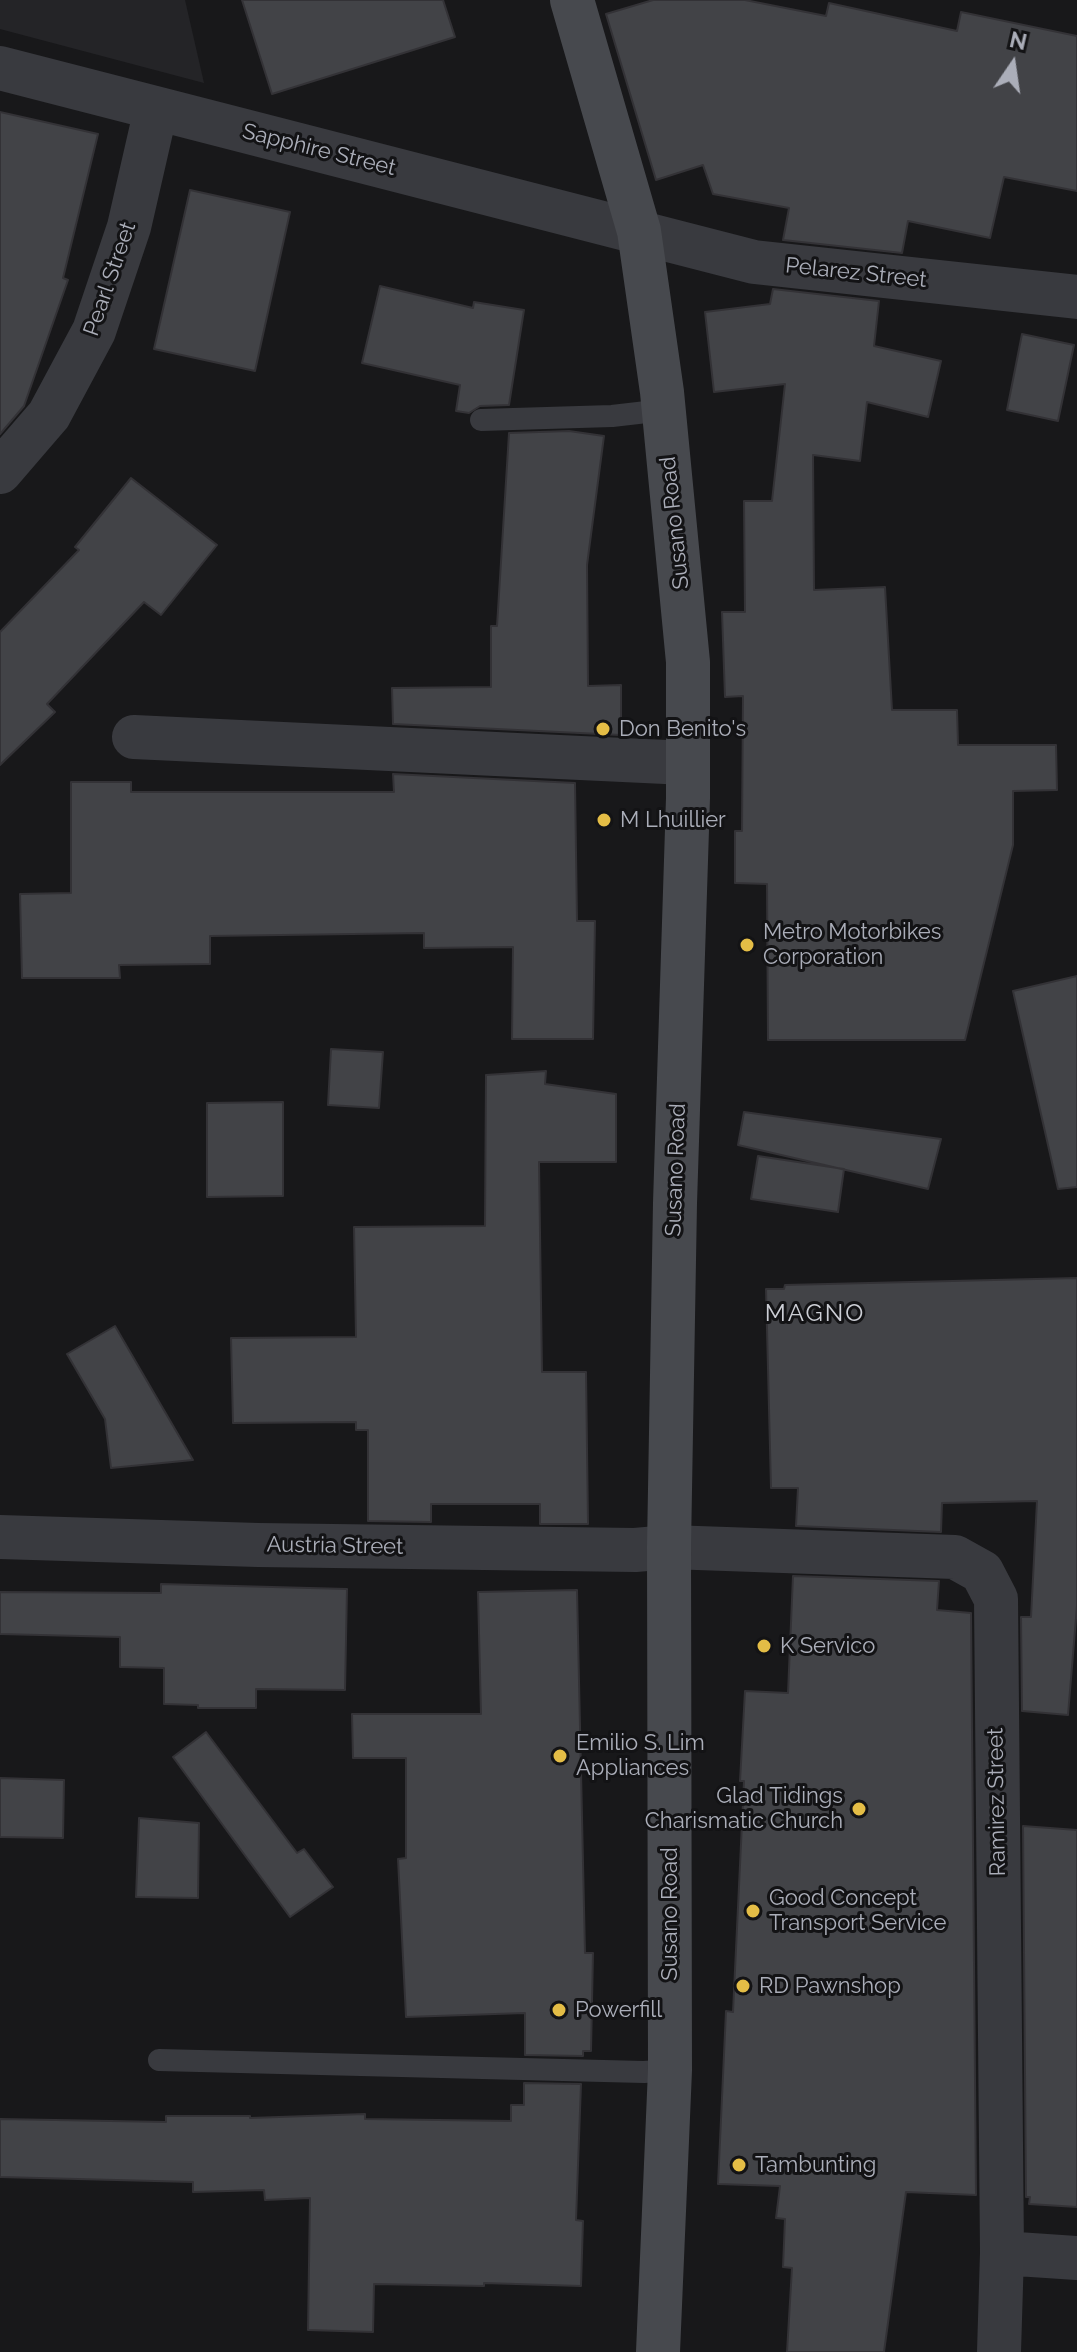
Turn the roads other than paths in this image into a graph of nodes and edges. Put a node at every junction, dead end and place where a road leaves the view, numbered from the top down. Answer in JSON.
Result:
{"nodes":[{"id":1,"x":572,"y":0,"type":"edge"},
{"id":2,"x":0,"y":68,"type":"edge"},
{"id":3,"x":156,"y":109,"type":"junction"},
{"id":4,"x":639,"y":231,"type":"junction"},
{"id":5,"x":1077,"y":297,"type":"edge"},
{"id":6,"x":664,"y":410,"type":"junction"},
{"id":7,"x":481,"y":420,"type":"dead end"},
{"id":8,"x":0,"y":472,"type":"edge"},
{"id":9,"x":134,"y":737,"type":"dead end"},
{"id":10,"x":687,"y":763,"type":"junction"},
{"id":11,"x":0,"y":1537,"type":"edge"},
{"id":12,"x":669,"y":1547,"type":"junction"},
{"id":13,"x":159,"y":2060,"type":"dead end"},
{"id":14,"x":670,"y":2070,"type":"junction"},
{"id":15,"x":1002,"y":2253,"type":"junction"},
{"id":16,"x":1077,"y":2258,"type":"edge"},
{"id":17,"x":658,"y":2352,"type":"edge"},
{"id":18,"x":999,"y":2352,"type":"edge"}],
"edges":[{"from":1,"to":4,"type":"main road","name":"Susano Road"},
{"from":2,"to":3,"type":"street","name":"Sapphire Street"},
{"from":3,"to":4,"type":"street","name":"Sapphire Street"},
{"from":3,"to":8,"type":"street","name":"Pearl Street"},
{"from":4,"to":5,"type":"street","name":"Pelarez Street"},
{"from":4,"to":6,"type":"main road","name":"Susano Road"},
{"from":6,"to":7,"type":"lane"},
{"from":6,"to":10,"type":"main road","name":"Susano Road"},
{"from":9,"to":10,"type":"street"},
{"from":10,"to":12,"type":"main road","name":"Susano Road"},
{"from":11,"to":12,"type":"street","name":"Austria Street"},
{"from":12,"to":14,"type":"main road","name":"Susano Road"},
{"from":12,"to":15,"type":"street","name":"Ramirez Street"},
{"from":13,"to":14,"type":"lane"},
{"from":14,"to":17,"type":"main road","name":"Susano Road"},
{"from":15,"to":16,"type":"street"},
{"from":15,"to":18,"type":"street","name":"Ramirez Street"}]}
